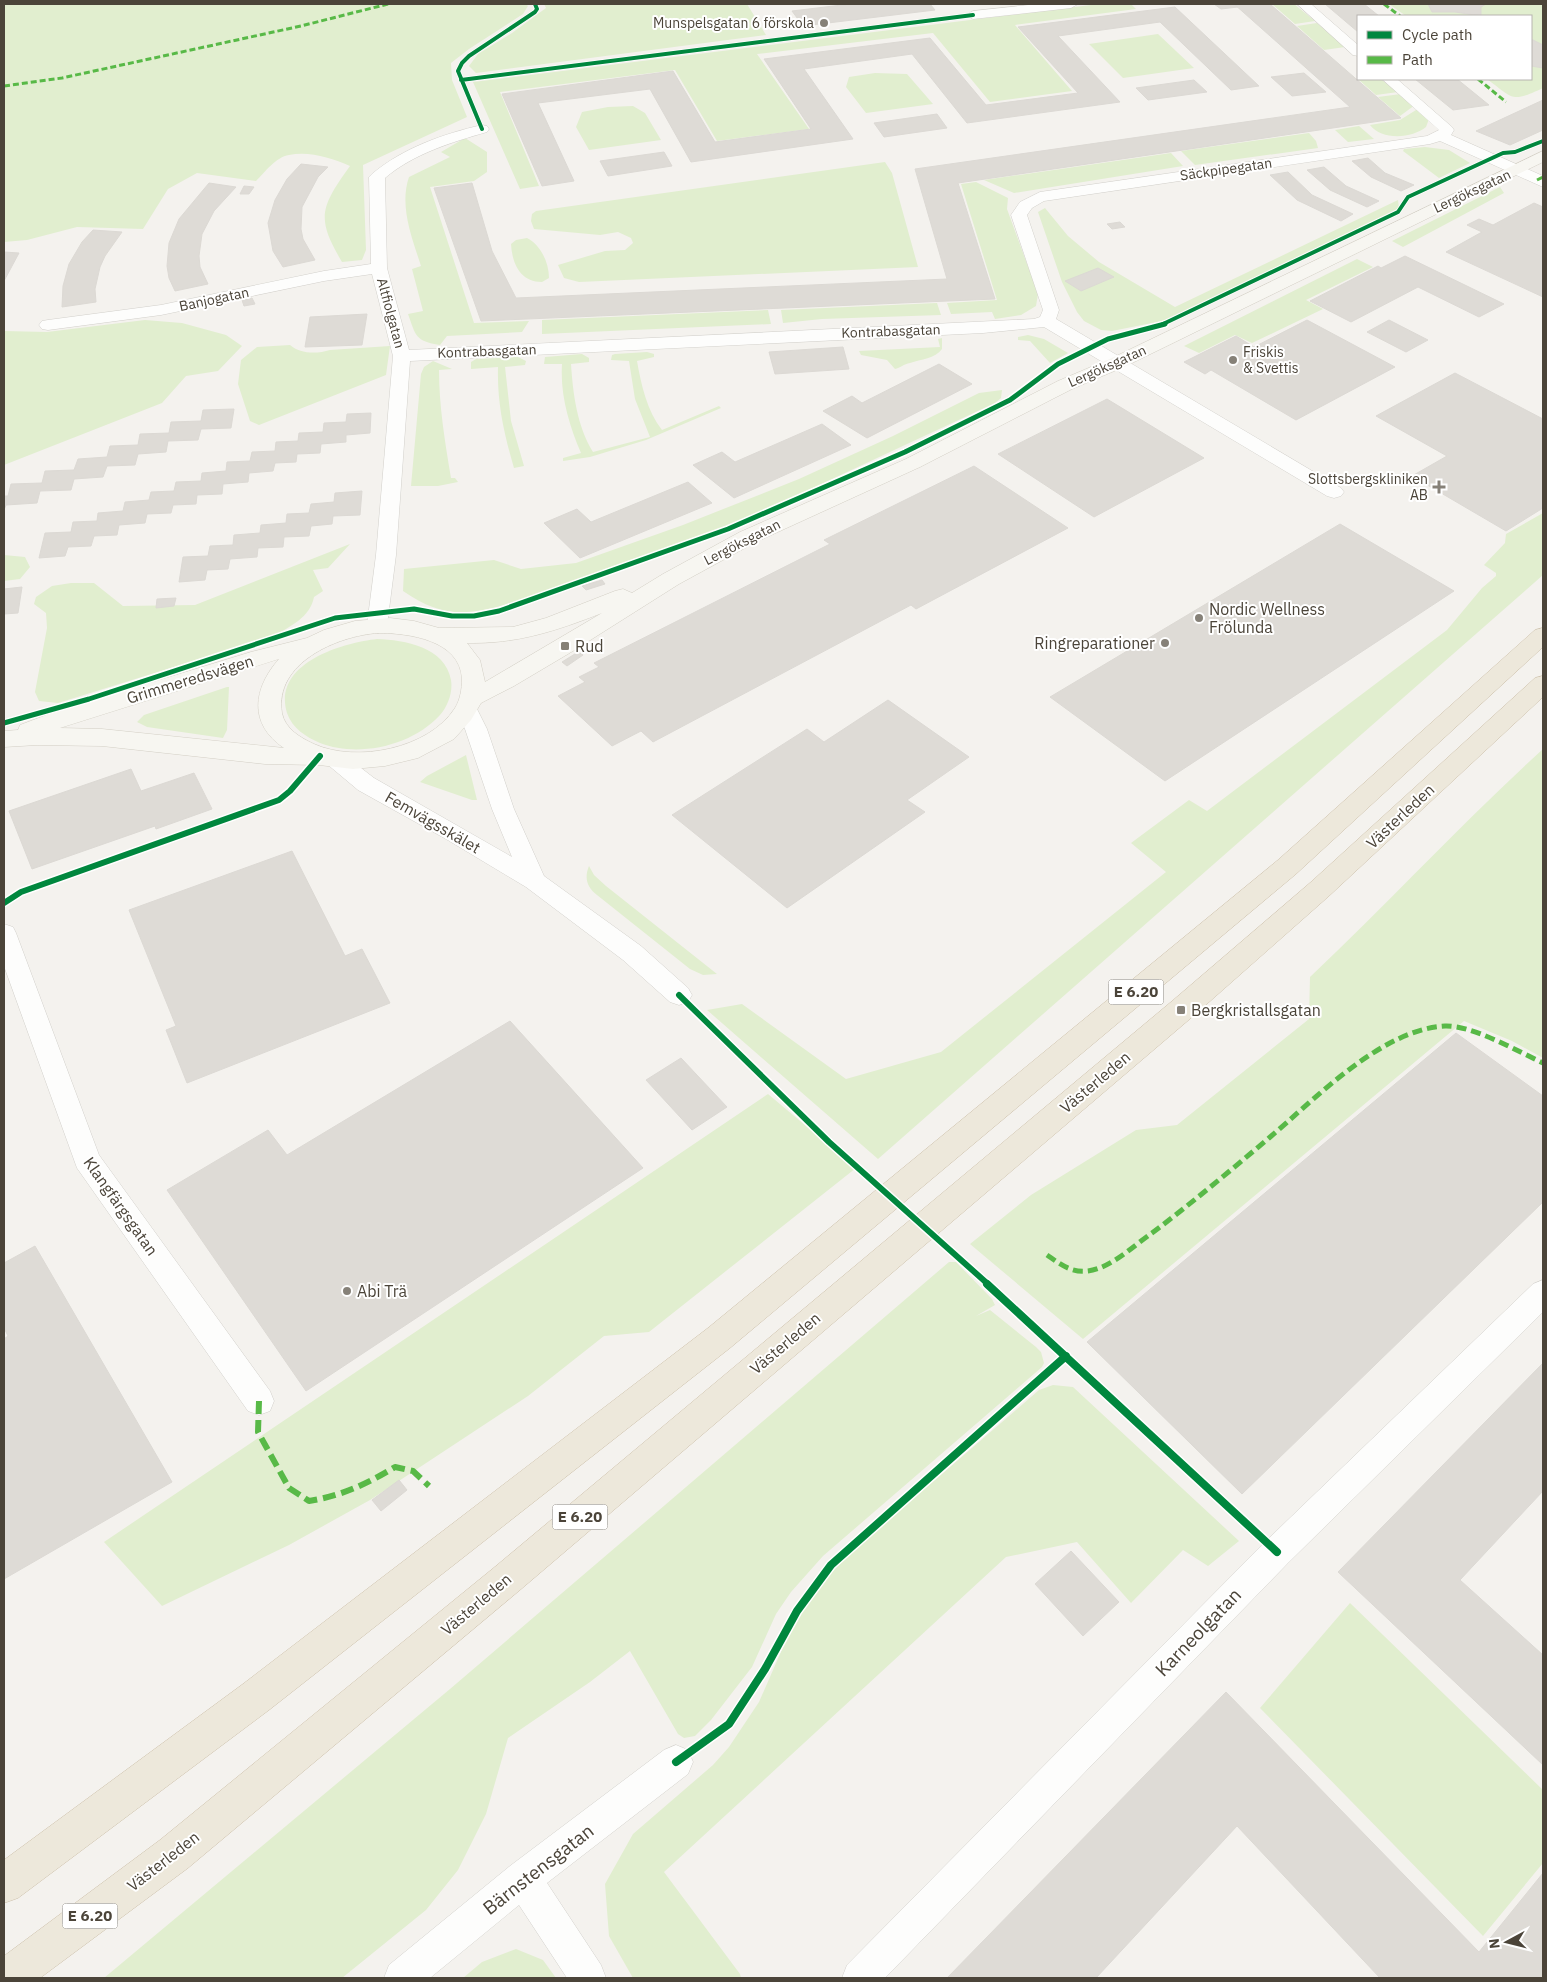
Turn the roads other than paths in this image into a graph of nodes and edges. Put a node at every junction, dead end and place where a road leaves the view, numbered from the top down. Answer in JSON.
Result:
{"nodes":[{"id":1,"x":1071,"y":4,"type":"edge"},
{"id":2,"x":1303,"y":4,"type":"edge"},
{"id":3,"x":973,"y":15,"type":"dead end"},
{"id":4,"x":1357,"y":51,"type":"edge"},
{"id":5,"x":1390,"y":80,"type":"edge"},
{"id":6,"x":482,"y":129,"type":"dead end"},
{"id":7,"x":1441,"y":136,"type":"junction"},
{"id":8,"x":1543,"y":156,"type":"edge"},
{"id":9,"x":1516,"y":170,"type":"junction"},
{"id":10,"x":1543,"y":182,"type":"edge"},
{"id":11,"x":379,"y":268,"type":"junction"},
{"id":12,"x":1046,"y":321,"type":"junction"},
{"id":13,"x":48,"y":325,"type":"dead end"},
{"id":14,"x":402,"y":356,"type":"junction"},
{"id":15,"x":1118,"y":362,"type":"junction"},
{"id":16,"x":1334,"y":492,"type":"dead end"},
{"id":17,"x":671,"y":578,"type":"junction"},
{"id":18,"x":377,"y":625,"type":"junction"},
{"id":19,"x":1543,"y":634,"type":"edge"},
{"id":20,"x":439,"y":636,"type":"junction"},
{"id":21,"x":313,"y":644,"type":"junction"},
{"id":22,"x":1543,"y":684,"type":"edge"},
{"id":23,"x":469,"y":704,"type":"junction"},
{"id":24,"x":7,"y":738,"type":"edge"},
{"id":25,"x":327,"y":758,"type":"junction"},
{"id":26,"x":534,"y":881,"type":"junction"},
{"id":27,"x":4,"y":932,"type":"edge"},
{"id":28,"x":679,"y":995,"type":"dead end"},
{"id":29,"x":1543,"y":1293,"type":"edge"},
{"id":30,"x":259,"y":1402,"type":"dead end"},
{"id":31,"x":676,"y":1762,"type":"dead end"},
{"id":32,"x":174,"y":1854,"type":"junction"},
{"id":33,"x":523,"y":1879,"type":"junction"},
{"id":34,"x":4,"y":1884,"type":"edge"},
{"id":35,"x":7,"y":1978,"type":"edge"},
{"id":36,"x":34,"y":1978,"type":"edge"},
{"id":37,"x":402,"y":1978,"type":"edge"},
{"id":38,"x":588,"y":1978,"type":"edge"},
{"id":39,"x":860,"y":1978,"type":"edge"}],
"edges":[{"from":1,"to":3,"type":"street"},
{"from":2,"to":4,"type":"street"},
{"from":5,"to":7,"type":"street"},
{"from":6,"to":11,"type":"street","name":"Altfiolgatan"},
{"from":7,"to":9,"type":"street"},
{"from":7,"to":12,"type":"street","name":"Säckpipegatan"},
{"from":8,"to":9,"type":"street","name":"Lergöksgatan"},
{"from":9,"to":10,"type":"street"},
{"from":9,"to":15,"type":"street","name":"Lergöksgatan"},
{"from":11,"to":13,"type":"street","name":"Banjogatan"},
{"from":11,"to":14,"type":"street","name":"Altfiolgatan"},
{"from":12,"to":14,"type":"street","name":"Kontrabasgatan"},
{"from":12,"to":15,"type":"street"},
{"from":14,"to":18,"type":"street","name":"Altfiolgatan"},
{"from":15,"to":16,"type":"street"},
{"from":15,"to":17,"type":"street","name":"Lergöksgatan"},
{"from":17,"to":20,"type":"street","name":"Lergöksgatan"},
{"from":17,"to":23,"type":"street","name":"Lergöksgatan"},
{"from":18,"to":20,"type":"street"},
{"from":18,"to":21,"type":"street"},
{"from":19,"to":34,"type":"highway","number":"E 6.20"},
{"from":20,"to":23,"type":"street"},
{"from":21,"to":24,"type":"street","name":"Grimmeredsvägen"},
{"from":21,"to":25,"type":"street"},
{"from":22,"to":32,"type":"highway","name":"Västerleden","number":"E 6.20"},
{"from":23,"to":25,"type":"street"},
{"from":23,"to":26,"type":"street"},
{"from":24,"to":25,"type":"street","name":"Grimmeredsvägen"},
{"from":25,"to":26,"type":"street","name":"Femvägsskälet"},
{"from":26,"to":28,"type":"street","name":"Femvägsskälet"},
{"from":27,"to":30,"type":"street","name":"Klangfärgsgatan"},
{"from":29,"to":39,"type":"street","name":"Karneolgatan"},
{"from":31,"to":33,"type":"street","name":"Bärnstensgatan"},
{"from":32,"to":35,"type":"highway","name":"Västerleden","number":"E 6.20"},
{"from":32,"to":36,"type":"highway"},
{"from":33,"to":37,"type":"street","name":"Bärnstensgatan"},
{"from":33,"to":38,"type":"street"}]}
